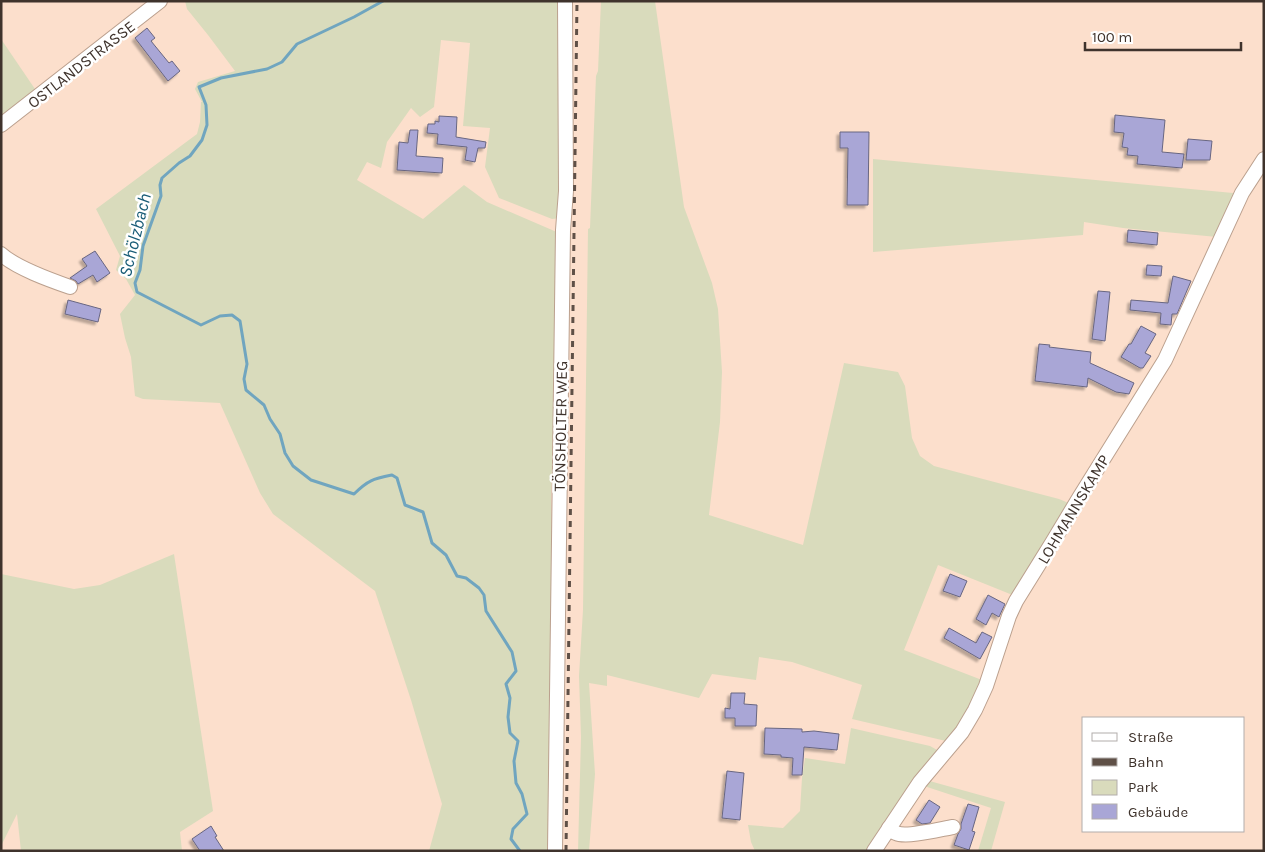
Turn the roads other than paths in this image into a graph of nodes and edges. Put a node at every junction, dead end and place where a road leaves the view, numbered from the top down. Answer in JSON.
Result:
{"nodes":[{"id":1,"x":160,"y":1,"type":"edge"},
{"id":2,"x":565,"y":1,"type":"edge"},
{"id":3,"x":1,"y":126,"type":"edge"},
{"id":4,"x":1264,"y":159,"type":"edge"},
{"id":5,"x":1,"y":254,"type":"edge"},
{"id":6,"x":70,"y":287,"type":"dead end"},
{"id":7,"x":953,"y":827,"type":"dead end"},
{"id":8,"x":889,"y":828,"type":"junction"},
{"id":9,"x":555,"y":851,"type":"edge"},
{"id":10,"x":874,"y":851,"type":"edge"}],
"edges":[{"from":1,"to":3,"type":"street","name":"OSTLANDSTRASSE"},
{"from":2,"to":9,"type":"street","name":"TÖNSHOLTER WEG"},
{"from":4,"to":8,"type":"street","name":"LOHMANNSKAMP"},
{"from":5,"to":6,"type":"street"},
{"from":7,"to":8,"type":"street"},
{"from":8,"to":10,"type":"street","name":"LOHMANNSKAMP"}]}
